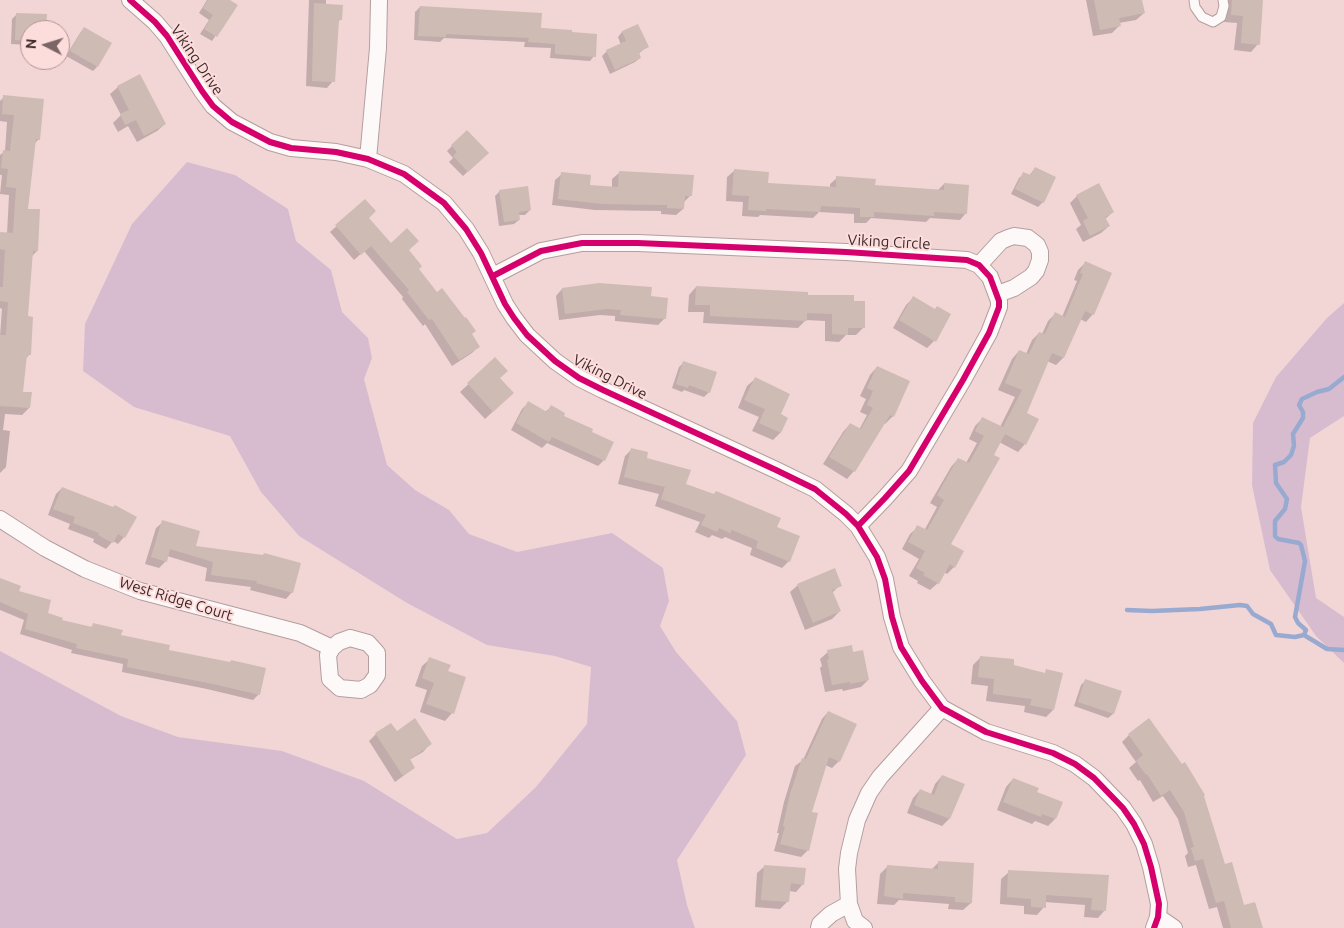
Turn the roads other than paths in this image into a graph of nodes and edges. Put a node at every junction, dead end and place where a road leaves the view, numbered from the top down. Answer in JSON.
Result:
{"nodes":[{"id":1,"x":130,"y":0,"type":"edge"},
{"id":2,"x":379,"y":0,"type":"edge"},
{"id":3,"x":1194,"y":0,"type":"edge"},
{"id":4,"x":1223,"y":0,"type":"edge"},
{"id":5,"x":368,"y":159,"type":"junction"},
{"id":6,"x":979,"y":265,"type":"junction"},
{"id":7,"x":493,"y":276,"type":"junction"},
{"id":8,"x":998,"y":294,"type":"junction"},
{"id":9,"x":0,"y":519,"type":"edge"},
{"id":10,"x":858,"y":526,"type":"junction"},
{"id":11,"x":332,"y":648,"type":"dead end"},
{"id":12,"x":942,"y":708,"type":"junction"},
{"id":13,"x":849,"y":904,"type":"junction"},
{"id":14,"x":1156,"y":923,"type":"edge"},
{"id":15,"x":819,"y":928,"type":"edge"},
{"id":16,"x":864,"y":928,"type":"edge"},
{"id":17,"x":1174,"y":928,"type":"edge"}],
"edges":[{"from":1,"to":5,"type":"street","name":"Viking Drive"},
{"from":2,"to":5,"type":"street"},
{"from":3,"to":4,"type":"lane"},
{"from":5,"to":7,"type":"street","name":"Viking Drive"},
{"from":6,"to":7,"type":"street","name":"Viking Circle"},
{"from":6,"to":8,"type":"street"},
{"from":6,"to":8,"type":"street"},
{"from":7,"to":10,"type":"street","name":"Viking Drive"},
{"from":8,"to":10,"type":"street"},
{"from":9,"to":11,"type":"street","name":"West Ridge Court"},
{"from":10,"to":12,"type":"street","name":"Viking Drive"},
{"from":12,"to":13,"type":"street"},
{"from":12,"to":14,"type":"street"},
{"from":13,"to":15,"type":"street"},
{"from":13,"to":16,"type":"street"},
{"from":14,"to":17,"type":"street"}]}
